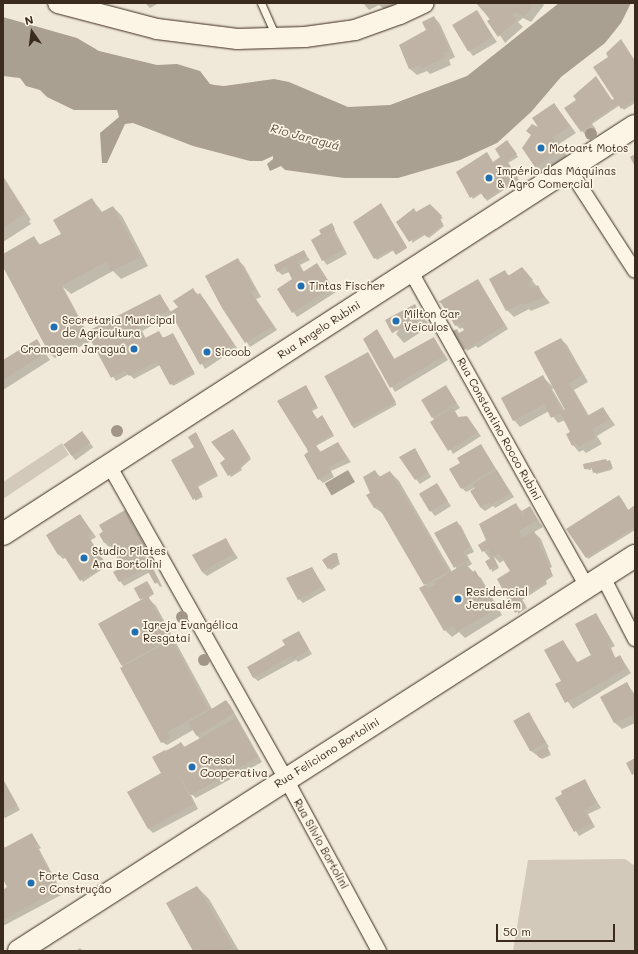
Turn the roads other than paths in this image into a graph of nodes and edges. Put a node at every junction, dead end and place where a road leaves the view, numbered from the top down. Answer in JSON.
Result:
{"nodes":[{"id":1,"x":58,"y":3,"type":"edge"},
{"id":2,"x":262,"y":3,"type":"edge"},
{"id":3,"x":424,"y":3,"type":"edge"},
{"id":4,"x":99,"y":9,"type":"edge"},
{"id":5,"x":277,"y":38,"type":"junction"},
{"id":6,"x":635,"y":126,"type":"edge"},
{"id":7,"x":569,"y":169,"type":"junction"},
{"id":8,"x":410,"y":270,"type":"junction"},
{"id":9,"x":635,"y":272,"type":"edge"},
{"id":10,"x":109,"y":465,"type":"junction"},
{"id":11,"x":3,"y":534,"type":"edge"},
{"id":12,"x":635,"y":556,"type":"edge"},
{"id":13,"x":595,"y":582,"type":"junction"},
{"id":14,"x":635,"y":639,"type":"edge"},
{"id":15,"x":286,"y":779,"type":"junction"},
{"id":16,"x":18,"y":951,"type":"edge"},
{"id":17,"x":379,"y":951,"type":"edge"}],
"edges":[{"from":1,"to":4,"type":"main road"},
{"from":2,"to":5,"type":"lane"},
{"from":3,"to":5,"type":"main road"},
{"from":4,"to":5,"type":"main road"},
{"from":6,"to":7,"type":"main road","name":"Rua Angelo Rubini"},
{"from":7,"to":8,"type":"main road","name":"Rua Angelo Rubini"},
{"from":7,"to":9,"type":"street"},
{"from":8,"to":10,"type":"main road","name":"Rua Angelo Rubini"},
{"from":8,"to":13,"type":"street","name":"Rua Constantino Rocco Rubini"},
{"from":10,"to":11,"type":"main road","name":"Rua Angelo Rubini"},
{"from":10,"to":15,"type":"street","name":"Rua Sílvio Bortolini"},
{"from":12,"to":13,"type":"main road","name":"Rua Feliciano Bortolini"},
{"from":13,"to":14,"type":"street","name":"Rua Constantino Rocco Rubini"},
{"from":13,"to":15,"type":"main road","name":"Rua Feliciano Bortolini"},
{"from":15,"to":16,"type":"main road","name":"Rua Feliciano Bortolini"},
{"from":15,"to":17,"type":"street","name":"Rua Sílvio Bortolini"}]}
